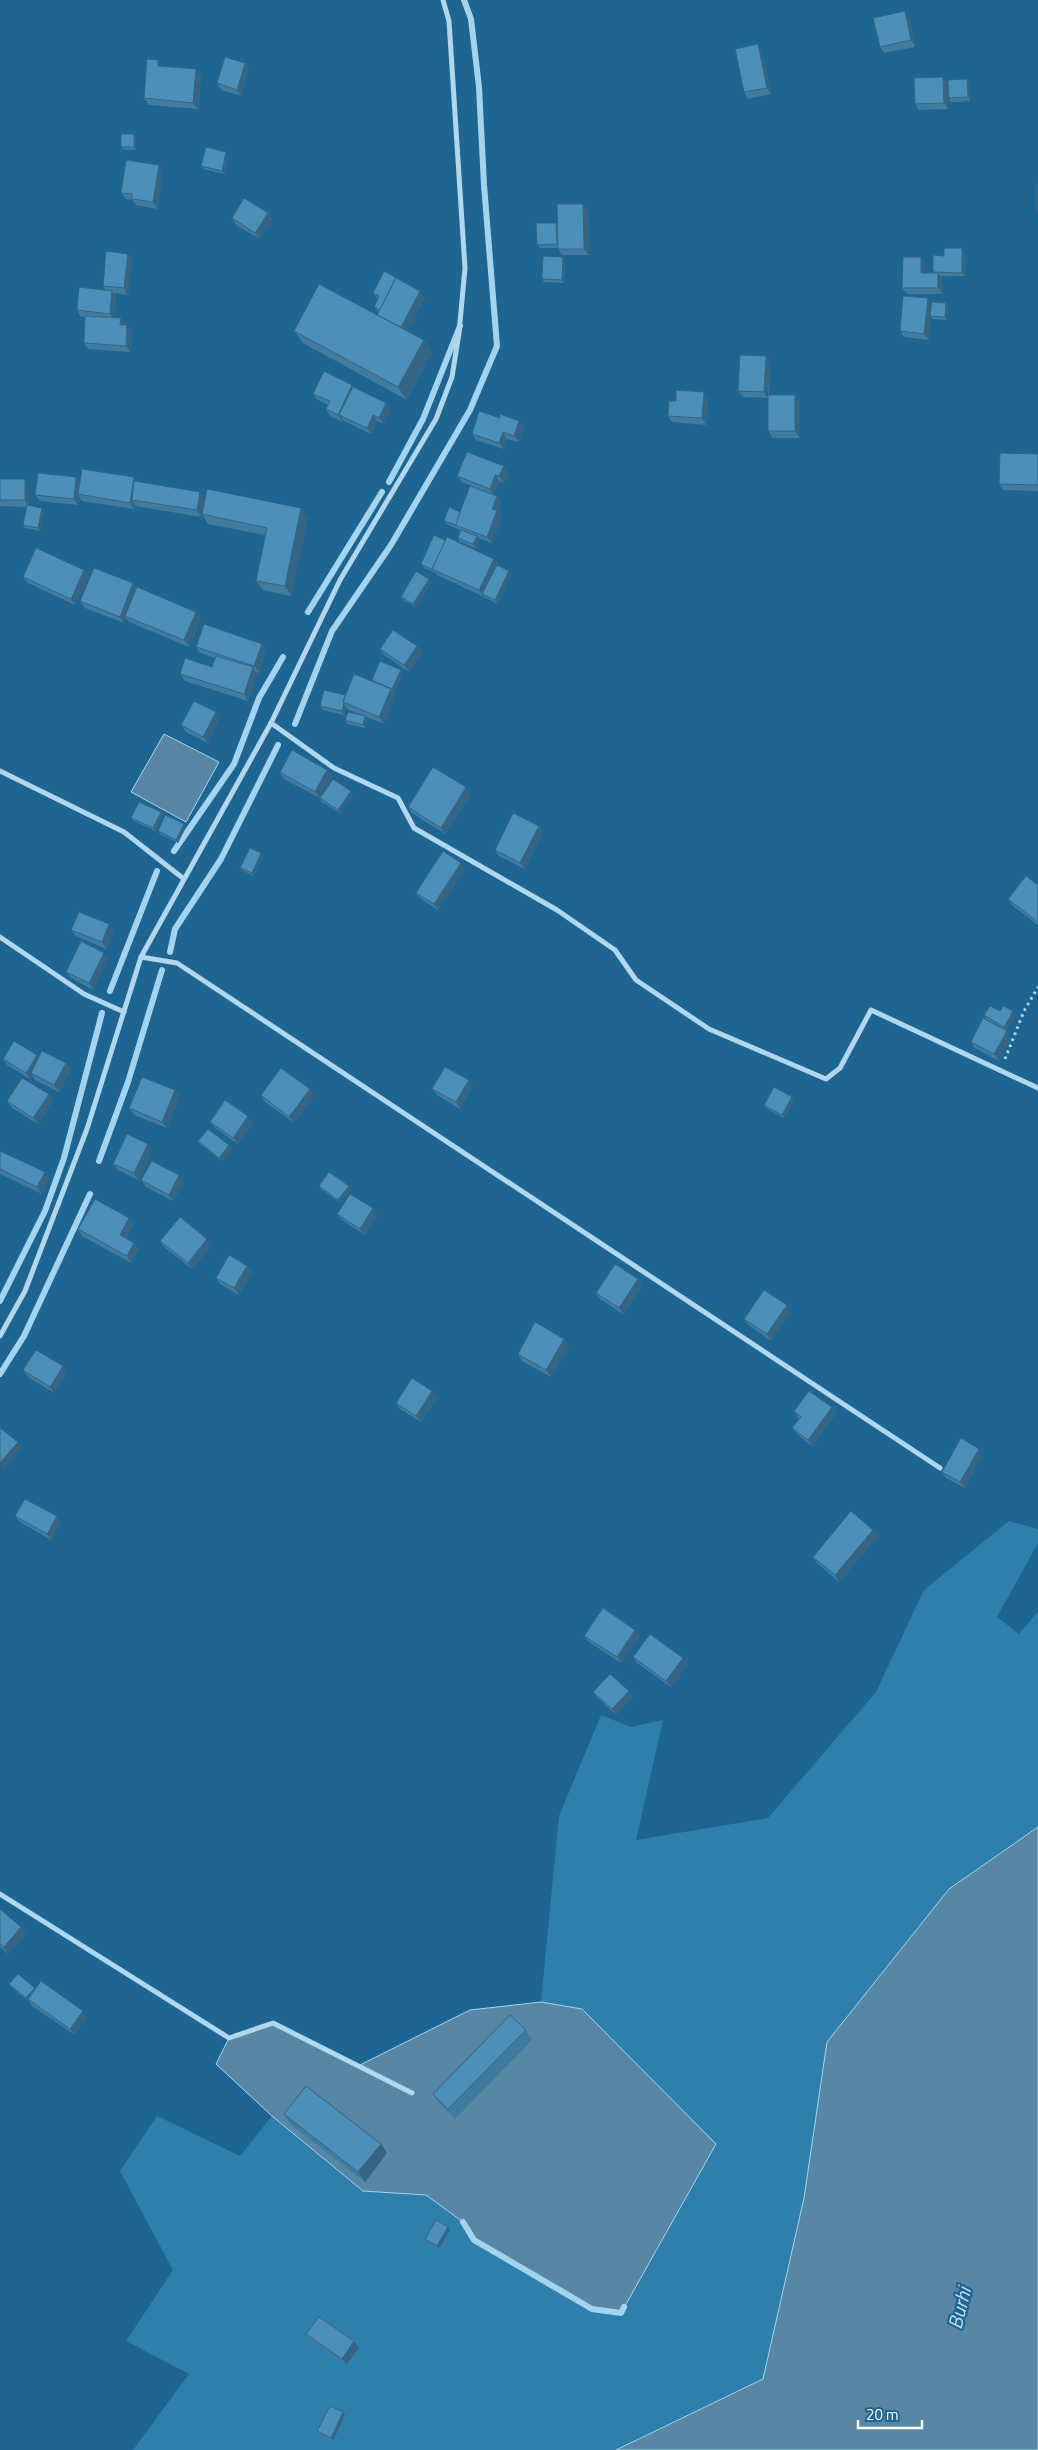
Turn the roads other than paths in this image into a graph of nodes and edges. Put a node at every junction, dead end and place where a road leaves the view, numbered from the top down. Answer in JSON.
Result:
{"nodes":[{"id":1,"x":443,"y":0,"type":"edge"},
{"id":2,"x":271,"y":723,"type":"junction"},
{"id":3,"x":0,"y":771,"type":"edge"},
{"id":4,"x":184,"y":879,"type":"junction"},
{"id":5,"x":0,"y":937,"type":"edge"},
{"id":6,"x":142,"y":957,"type":"junction"},
{"id":7,"x":124,"y":1012,"type":"junction"},
{"id":8,"x":1038,"y":1088,"type":"edge"},
{"id":9,"x":0,"y":1336,"type":"edge"},
{"id":10,"x":940,"y":1468,"type":"dead end"},
{"id":11,"x":0,"y":1894,"type":"edge"},
{"id":12,"x":412,"y":2094,"type":"dead end"}],
"edges":[{"from":1,"to":2,"type":"street"},
{"from":2,"to":4,"type":"street"},
{"from":2,"to":8,"type":"street"},
{"from":3,"to":4,"type":"street"},
{"from":4,"to":6,"type":"street"},
{"from":5,"to":7,"type":"street"},
{"from":6,"to":7,"type":"street"},
{"from":6,"to":10,"type":"street"},
{"from":7,"to":9,"type":"street"},
{"from":11,"to":12,"type":"street"}]}
